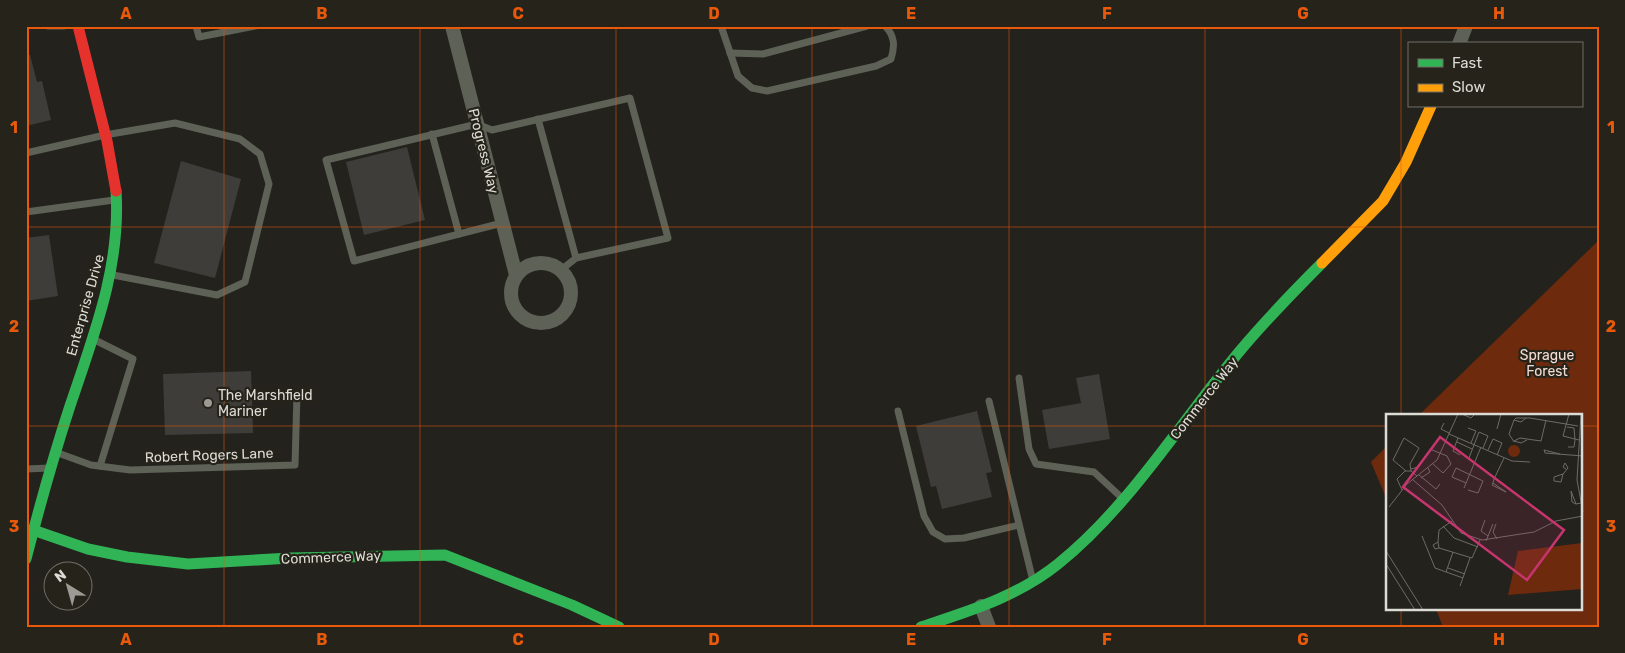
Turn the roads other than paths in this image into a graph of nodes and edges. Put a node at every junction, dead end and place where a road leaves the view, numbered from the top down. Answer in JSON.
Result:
{"nodes":[{"id":1,"x":48,"y":26,"type":"edge"},
{"id":2,"x":64,"y":26,"type":"edge"},
{"id":3,"x":78,"y":26,"type":"edge"},
{"id":4,"x":196,"y":26,"type":"edge"},
{"id":5,"x":255,"y":26,"type":"edge"},
{"id":6,"x":452,"y":26,"type":"edge"},
{"id":7,"x":721,"y":26,"type":"edge"},
{"id":8,"x":867,"y":26,"type":"edge"},
{"id":9,"x":885,"y":26,"type":"edge"},
{"id":10,"x":1466,"y":26,"type":"edge"},
{"id":11,"x":1459,"y":42,"type":"edge"},
{"id":12,"x":730,"y":52,"type":"junction"},
{"id":13,"x":1430,"y":108,"type":"edge"},
{"id":14,"x":538,"y":119,"type":"junction"},
{"id":15,"x":477,"y":124,"type":"junction"},
{"id":16,"x":432,"y":134,"type":"junction"},
{"id":17,"x":105,"y":135,"type":"junction"},
{"id":18,"x":26,"y":153,"type":"edge"},
{"id":19,"x":116,"y":200,"type":"junction"},
{"id":20,"x":26,"y":212,"type":"edge"},
{"id":21,"x":502,"y":223,"type":"junction"},
{"id":22,"x":459,"y":234,"type":"junction"},
{"id":23,"x":576,"y":258,"type":"junction"},
{"id":24,"x":561,"y":270,"type":"junction"},
{"id":25,"x":111,"y":275,"type":"junction"},
{"id":26,"x":516,"y":275,"type":"junction"},
{"id":27,"x":92,"y":339,"type":"junction"},
{"id":28,"x":1019,"y":378,"type":"dead end"},
{"id":29,"x":297,"y":394,"type":"dead end"},
{"id":30,"x":989,"y":401,"type":"dead end"},
{"id":31,"x":898,"y":411,"type":"dead end"},
{"id":32,"x":55,"y":452,"type":"junction"},
{"id":33,"x":100,"y":466,"type":"junction"},
{"id":34,"x":50,"y":468,"type":"junction"},
{"id":35,"x":26,"y":469,"type":"edge"},
{"id":36,"x":1123,"y":499,"type":"junction"},
{"id":37,"x":1020,"y":525,"type":"junction"},
{"id":38,"x":33,"y":530,"type":"junction"},
{"id":39,"x":26,"y":559,"type":"edge"},
{"id":40,"x":1033,"y":580,"type":"junction"},
{"id":41,"x":981,"y":606,"type":"junction"},
{"id":42,"x":619,"y":627,"type":"edge"},
{"id":43,"x":921,"y":627,"type":"edge"},
{"id":44,"x":989,"y":627,"type":"edge"}],
"edges":[{"from":1,"to":2,"type":"lane"},
{"from":3,"to":17,"type":"street","name":"Enterprise Drive"},
{"from":4,"to":5,"type":"lane"},
{"from":6,"to":15,"type":"street","name":"Progress Way"},
{"from":7,"to":12,"type":"lane"},
{"from":8,"to":12,"type":"lane"},
{"from":9,"to":12,"type":"lane"},
{"from":10,"to":11,"type":"street"},
{"from":13,"to":36,"type":"street","name":"Commerce Way"},
{"from":14,"to":15,"type":"lane"},
{"from":14,"to":23,"type":"lane"},
{"from":14,"to":23,"type":"lane"},
{"from":15,"to":16,"type":"lane"},
{"from":15,"to":21,"type":"street","name":"Progress Way"},
{"from":16,"to":22,"type":"lane"},
{"from":16,"to":22,"type":"lane"},
{"from":17,"to":18,"type":"lane"},
{"from":17,"to":19,"type":"street","name":"Enterprise Drive"},
{"from":17,"to":25,"type":"lane"},
{"from":19,"to":20,"type":"lane"},
{"from":19,"to":25,"type":"street","name":"Enterprise Drive"},
{"from":21,"to":22,"type":"lane"},
{"from":21,"to":26,"type":"street","name":"Progress Way"},
{"from":23,"to":24,"type":"lane"},
{"from":24,"to":26,"type":"street"},
{"from":24,"to":26,"type":"street","name":"Progress Way"},
{"from":25,"to":27,"type":"street","name":"Enterprise Drive"},
{"from":27,"to":32,"type":"street","name":"Enterprise Drive"},
{"from":27,"to":33,"type":"lane"},
{"from":28,"to":36,"type":"lane"},
{"from":29,"to":33,"type":"lane","name":"Robert Rogers Lane"},
{"from":30,"to":37,"type":"lane"},
{"from":31,"to":37,"type":"lane"},
{"from":32,"to":33,"type":"lane","name":"Robert Rogers Lane"},
{"from":32,"to":34,"type":"street","name":"Enterprise Drive"},
{"from":34,"to":35,"type":"lane"},
{"from":34,"to":38,"type":"street","name":"Enterprise Drive"},
{"from":36,"to":40,"type":"street","name":"Commerce Way"},
{"from":37,"to":40,"type":"lane"},
{"from":38,"to":39,"type":"street","name":"Enterprise Drive"},
{"from":38,"to":42,"type":"street","name":"Commerce Way"},
{"from":40,"to":41,"type":"street","name":"Commerce Way"},
{"from":41,"to":43,"type":"street","name":"Commerce Way"},
{"from":41,"to":44,"type":"street"}]}
